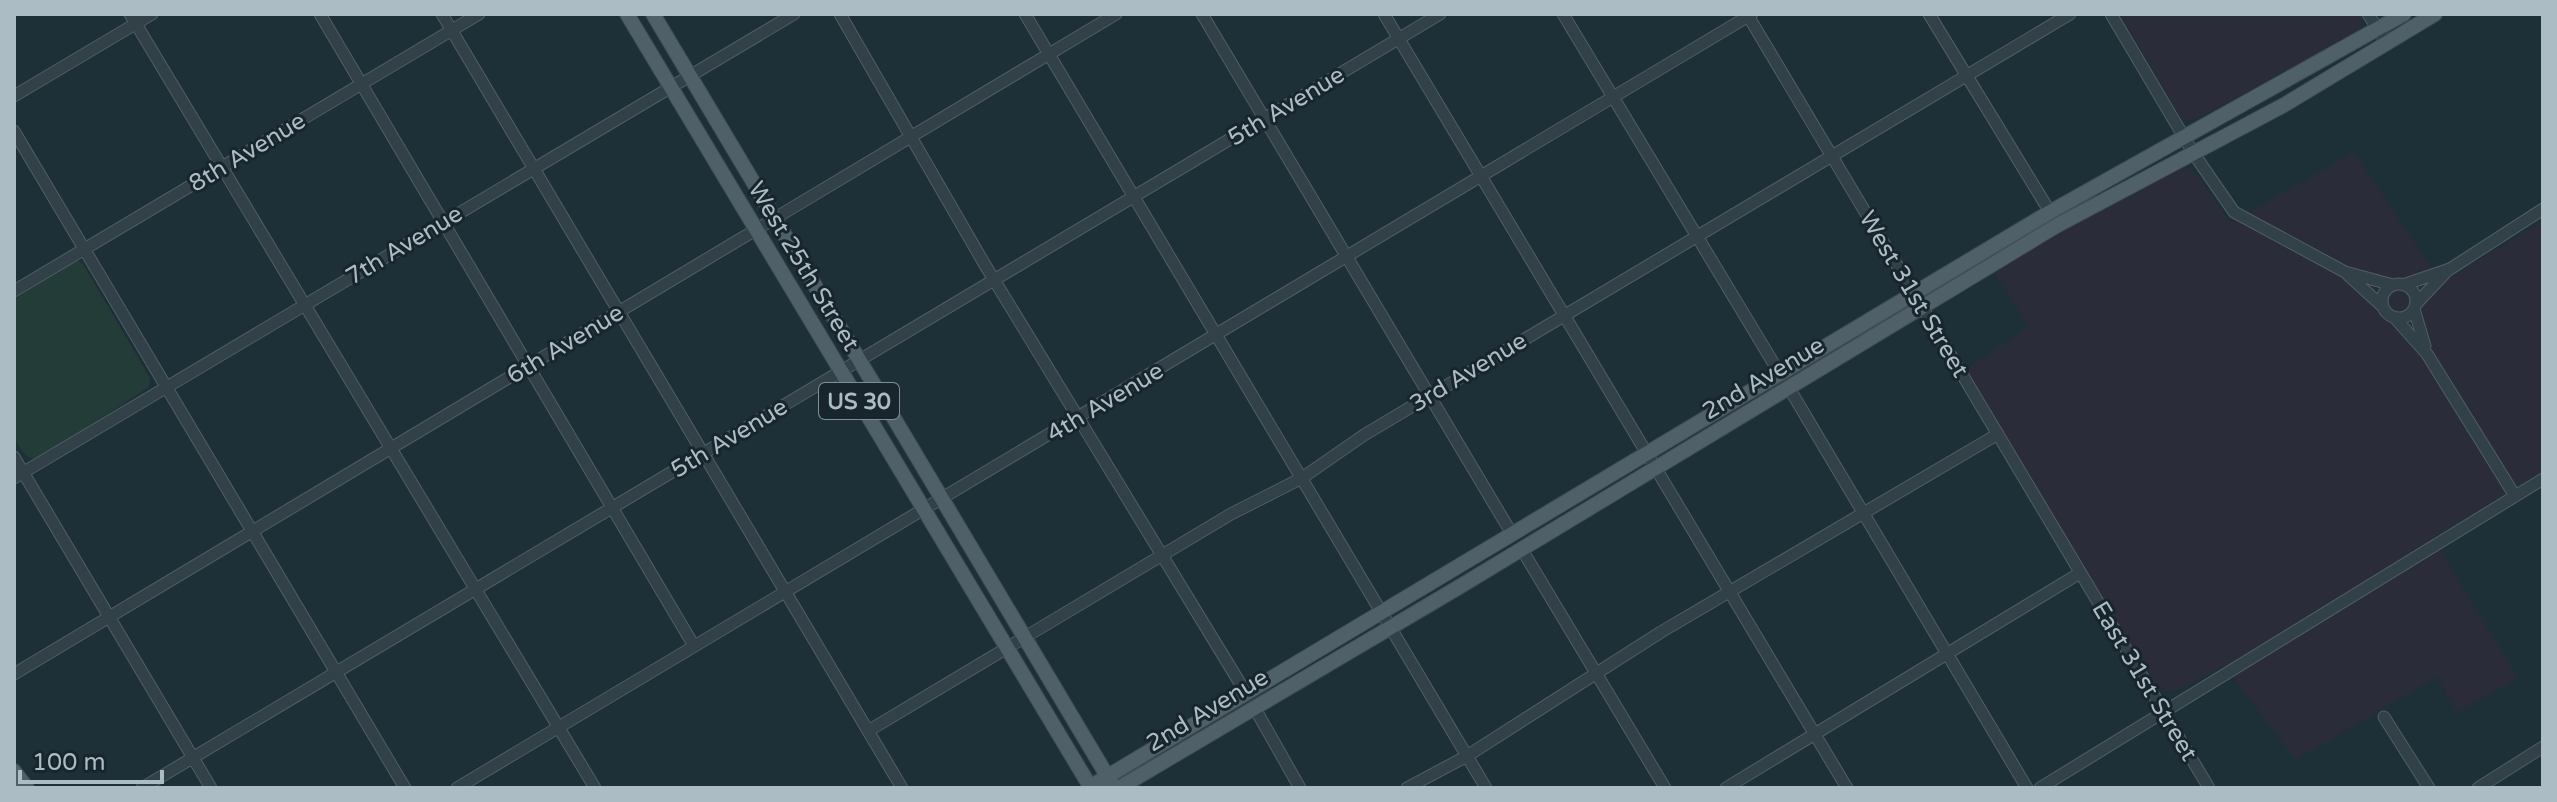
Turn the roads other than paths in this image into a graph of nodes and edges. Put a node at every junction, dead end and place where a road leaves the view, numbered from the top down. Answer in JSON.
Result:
{"nodes":[{"id":1,"x":152,"y":14,"type":"edge"},
{"id":2,"x":320,"y":14,"type":"edge"},
{"id":3,"x":442,"y":14,"type":"edge"},
{"id":4,"x":479,"y":14,"type":"edge"},
{"id":5,"x":627,"y":14,"type":"edge"},
{"id":6,"x":653,"y":14,"type":"edge"},
{"id":7,"x":794,"y":14,"type":"edge"},
{"id":8,"x":840,"y":14,"type":"edge"},
{"id":9,"x":1025,"y":14,"type":"edge"},
{"id":10,"x":1116,"y":14,"type":"edge"},
{"id":11,"x":1202,"y":14,"type":"edge"},
{"id":12,"x":1384,"y":14,"type":"edge"},
{"id":13,"x":1440,"y":14,"type":"edge"},
{"id":14,"x":1563,"y":14,"type":"edge"},
{"id":15,"x":1929,"y":14,"type":"edge"},
{"id":16,"x":2070,"y":14,"type":"edge"},
{"id":17,"x":2111,"y":14,"type":"edge"},
{"id":18,"x":2368,"y":14,"type":"edge"},
{"id":19,"x":2404,"y":14,"type":"edge"},
{"id":20,"x":2435,"y":14,"type":"edge"},
{"id":21,"x":1749,"y":15,"type":"edge"},
{"id":22,"x":132,"y":19,"type":"edge"},
{"id":23,"x":452,"y":30,"type":"junction"},
{"id":24,"x":2378,"y":30,"type":"junction"},
{"id":25,"x":1398,"y":38,"type":"junction"},
{"id":26,"x":2387,"y":43,"type":"junction"},
{"id":27,"x":1048,"y":54,"type":"junction"},
{"id":28,"x":689,"y":75,"type":"junction"},
{"id":29,"x":1967,"y":76,"type":"junction"},
{"id":30,"x":361,"y":84,"type":"junction"},
{"id":31,"x":670,"y":86,"type":"junction"},
{"id":32,"x":14,"y":96,"type":"edge"},
{"id":33,"x":1613,"y":97,"type":"junction"},
{"id":34,"x":1265,"y":119,"type":"junction"},
{"id":35,"x":14,"y":131,"type":"edge"},
{"id":36,"x":911,"y":136,"type":"junction"},
{"id":37,"x":2184,"y":138,"type":"junction"},
{"id":38,"x":2194,"y":154,"type":"junction"},
{"id":39,"x":1832,"y":156,"type":"junction"},
{"id":40,"x":222,"y":167,"type":"junction"},
{"id":41,"x":532,"y":169,"type":"junction"},
{"id":42,"x":1481,"y":177,"type":"junction"},
{"id":43,"x":1133,"y":197,"type":"junction"},
{"id":44,"x":2543,"y":209,"type":"edge"},
{"id":45,"x":2050,"y":212,"type":"junction"},
{"id":46,"x":775,"y":218,"type":"junction"},
{"id":47,"x":443,"y":222,"type":"junction"},
{"id":48,"x":756,"y":229,"type":"junction"},
{"id":49,"x":1697,"y":236,"type":"junction"},
{"id":50,"x":84,"y":249,"type":"junction"},
{"id":51,"x":1347,"y":257,"type":"junction"},
{"id":52,"x":2450,"y":269,"type":"junction"},
{"id":53,"x":2345,"y":272,"type":"junction"},
{"id":54,"x":994,"y":280,"type":"junction"},
{"id":55,"x":2398,"y":285,"type":"junction"},
{"id":56,"x":14,"y":291,"type":"edge"},
{"id":57,"x":1914,"y":293,"type":"junction"},
{"id":58,"x":304,"y":305,"type":"junction"},
{"id":59,"x":2415,"y":306,"type":"junction"},
{"id":60,"x":1923,"y":308,"type":"junction"},
{"id":61,"x":2384,"y":308,"type":"junction"},
{"id":62,"x":617,"y":313,"type":"junction"},
{"id":63,"x":1564,"y":315,"type":"junction"},
{"id":64,"x":2394,"y":317,"type":"junction"},
{"id":65,"x":1216,"y":336,"type":"junction"},
{"id":66,"x":2427,"y":354,"type":"junction"},
{"id":67,"x":859,"y":361,"type":"junction"},
{"id":68,"x":529,"y":365,"type":"junction"},
{"id":69,"x":841,"y":371,"type":"junction"},
{"id":70,"x":1780,"y":374,"type":"junction"},
{"id":71,"x":166,"y":387,"type":"junction"},
{"id":72,"x":1789,"y":388,"type":"junction"},
{"id":73,"x":1430,"y":395,"type":"junction"},
{"id":74,"x":1078,"y":418,"type":"junction"},
{"id":75,"x":1998,"y":434,"type":"junction"},
{"id":76,"x":391,"y":448,"type":"junction"},
{"id":77,"x":1647,"y":453,"type":"junction"},
{"id":78,"x":701,"y":455,"type":"junction"},
{"id":79,"x":14,"y":457,"type":"edge"},
{"id":80,"x":1656,"y":468,"type":"junction"},
{"id":81,"x":18,"y":475,"type":"edge"},
{"id":82,"x":1302,"y":478,"type":"junction"},
{"id":83,"x":2543,"y":479,"type":"edge"},
{"id":84,"x":2515,"y":496,"type":"junction"},
{"id":85,"x":941,"y":498,"type":"junction"},
{"id":86,"x":613,"y":507,"type":"junction"},
{"id":87,"x":923,"y":509,"type":"junction"},
{"id":88,"x":1862,"y":514,"type":"junction"},
{"id":89,"x":252,"y":531,"type":"junction"},
{"id":90,"x":1512,"y":534,"type":"junction"},
{"id":91,"x":1521,"y":548,"type":"junction"},
{"id":92,"x":1162,"y":555,"type":"junction"},
{"id":93,"x":2080,"y":573,"type":"junction"},
{"id":94,"x":475,"y":589,"type":"junction"},
{"id":95,"x":783,"y":592,"type":"junction"},
{"id":96,"x":1731,"y":595,"type":"junction"},
{"id":97,"x":1380,"y":613,"type":"junction"},
{"id":98,"x":109,"y":617,"type":"junction"},
{"id":99,"x":1388,"y":627,"type":"junction"},
{"id":100,"x":1025,"y":638,"type":"junction"},
{"id":101,"x":694,"y":646,"type":"junction"},
{"id":102,"x":1007,"y":648,"type":"junction"},
{"id":103,"x":1947,"y":655,"type":"junction"},
{"id":104,"x":1596,"y":672,"type":"junction"},
{"id":105,"x":336,"y":673,"type":"junction"},
{"id":106,"x":14,"y":674,"type":"edge"},
{"id":107,"x":1246,"y":693,"type":"junction"},
{"id":108,"x":1254,"y":707,"type":"junction"},
{"id":109,"x":2164,"y":713,"type":"junction"},
{"id":110,"x":2384,"y":717,"type":"dead end"},
{"id":111,"x":558,"y":727,"type":"junction"},
{"id":112,"x":868,"y":731,"type":"junction"},
{"id":113,"x":1815,"y":734,"type":"junction"},
{"id":114,"x":2543,"y":747,"type":"edge"},
{"id":115,"x":1467,"y":756,"type":"junction"},
{"id":116,"x":193,"y":758,"type":"junction"},
{"id":117,"x":14,"y":771,"type":"edge"},
{"id":118,"x":1113,"y":784,"type":"edge"},
{"id":119,"x":27,"y":788,"type":"edge"},
{"id":120,"x":142,"y":788,"type":"edge"},
{"id":121,"x":211,"y":788,"type":"edge"},
{"id":122,"x":405,"y":788,"type":"edge"},
{"id":123,"x":457,"y":788,"type":"edge"},
{"id":124,"x":595,"y":788,"type":"edge"},
{"id":125,"x":902,"y":788,"type":"edge"},
{"id":126,"x":1090,"y":788,"type":"edge"},
{"id":127,"x":1300,"y":788,"type":"edge"},
{"id":128,"x":1407,"y":788,"type":"edge"},
{"id":129,"x":1486,"y":788,"type":"edge"},
{"id":130,"x":1665,"y":788,"type":"edge"},
{"id":131,"x":1726,"y":788,"type":"edge"},
{"id":132,"x":1847,"y":788,"type":"edge"},
{"id":133,"x":2027,"y":788,"type":"edge"},
{"id":134,"x":2040,"y":788,"type":"edge"},
{"id":135,"x":2209,"y":788,"type":"edge"},
{"id":136,"x":2429,"y":788,"type":"edge"},
{"id":137,"x":2478,"y":788,"type":"edge"}],
"edges":[{"from":1,"to":22,"type":"street"},
{"from":2,"to":30,"type":"street"},
{"from":3,"to":23,"type":"street"},
{"from":4,"to":23,"type":"street","name":"8th Avenue"},
{"from":5,"to":31,"type":"main road","name":"West 25th Street","number":"US 30"},
{"from":6,"to":28,"type":"main road","name":"West 25th Street","number":"US 30"},
{"from":7,"to":28,"type":"street","name":"7th Avenue"},
{"from":8,"to":36,"type":"street"},
{"from":9,"to":27,"type":"street"},
{"from":10,"to":27,"type":"street","name":"6th Avenue"},
{"from":11,"to":34,"type":"street"},
{"from":12,"to":25,"type":"street"},
{"from":13,"to":25,"type":"street","name":"5th Avenue"},
{"from":14,"to":33,"type":"street"},
{"from":15,"to":29,"type":"street"},
{"from":16,"to":29,"type":"street","name":"3rd Avenue"},
{"from":17,"to":37,"type":"street"},
{"from":18,"to":24,"type":"street"},
{"from":19,"to":24,"type":"main road","name":"2nd Avenue"},
{"from":20,"to":26,"type":"main road","name":"2nd Avenue"},
{"from":21,"to":33,"type":"street","name":"4th Avenue"},
{"from":21,"to":39,"type":"street","name":"West 31st Street"},
{"from":22,"to":32,"type":"street"},
{"from":22,"to":40,"type":"street"},
{"from":23,"to":30,"type":"street","name":"8th Avenue"},
{"from":23,"to":41,"type":"street"},
{"from":24,"to":26,"type":"street"},
{"from":24,"to":37,"type":"main road","name":"2nd Avenue"},
{"from":25,"to":34,"type":"street","name":"5th Avenue"},
{"from":25,"to":42,"type":"street"},
{"from":26,"to":38,"type":"main road","name":"2nd Avenue"},
{"from":27,"to":36,"type":"street","name":"6th Avenue"},
{"from":27,"to":43,"type":"street"},
{"from":28,"to":31,"type":"street","name":"7th Avenue"},
{"from":28,"to":46,"type":"main road","name":"West 25th Street","number":"US 30"},
{"from":29,"to":39,"type":"street","name":"3rd Avenue"},
{"from":29,"to":45,"type":"street"},
{"from":30,"to":40,"type":"street","name":"8th Avenue"},
{"from":30,"to":47,"type":"street"},
{"from":31,"to":41,"type":"street","name":"7th Avenue"},
{"from":31,"to":48,"type":"main road","name":"West 25th Street","number":"US 30"},
{"from":33,"to":42,"type":"street","name":"4th Avenue"},
{"from":33,"to":49,"type":"street"},
{"from":34,"to":43,"type":"street","name":"5th Avenue"},
{"from":34,"to":51,"type":"street"},
{"from":35,"to":50,"type":"street"},
{"from":36,"to":46,"type":"street","name":"6th Avenue"},
{"from":36,"to":54,"type":"street"},
{"from":37,"to":38,"type":"street"},
{"from":37,"to":45,"type":"main road","name":"2nd Avenue"},
{"from":38,"to":53,"type":"street"},
{"from":38,"to":60,"type":"main road","name":"2nd Avenue"},
{"from":39,"to":49,"type":"street","name":"3rd Avenue"},
{"from":39,"to":57,"type":"street","name":"West 31st Street"},
{"from":40,"to":50,"type":"street","name":"8th Avenue"},
{"from":40,"to":58,"type":"street"},
{"from":41,"to":47,"type":"street","name":"7th Avenue"},
{"from":41,"to":62,"type":"street"},
{"from":42,"to":51,"type":"street","name":"4th Avenue"},
{"from":42,"to":63,"type":"street"},
{"from":43,"to":54,"type":"street","name":"5th Avenue"},
{"from":43,"to":65,"type":"street"},
{"from":44,"to":52,"type":"street"},
{"from":45,"to":57,"type":"main road","name":"2nd Avenue"},
{"from":46,"to":48,"type":"street","name":"6th Avenue"},
{"from":46,"to":67,"type":"main road","name":"West 25th Street","number":"US 30"},
{"from":47,"to":58,"type":"street","name":"7th Avenue"},
{"from":47,"to":68,"type":"street"},
{"from":48,"to":62,"type":"street","name":"6th Avenue"},
{"from":48,"to":69,"type":"main road","name":"West 25th Street","number":"US 30"},
{"from":49,"to":63,"type":"street","name":"3rd Avenue"},
{"from":49,"to":70,"type":"street"},
{"from":50,"to":56,"type":"street","name":"8th Avenue"},
{"from":50,"to":71,"type":"street"},
{"from":51,"to":65,"type":"street","name":"4th Avenue"},
{"from":51,"to":73,"type":"street"},
{"from":52,"to":55,"type":"street"},
{"from":52,"to":59,"type":"street"},
{"from":53,"to":55,"type":"street"},
{"from":53,"to":61,"type":"street"},
{"from":54,"to":67,"type":"street","name":"5th Avenue"},
{"from":54,"to":74,"type":"street"},
{"from":55,"to":59,"type":"street"},
{"from":55,"to":61,"type":"street"},
{"from":57,"to":60,"type":"street","name":"West 31st Street"},
{"from":57,"to":70,"type":"main road","name":"2nd Avenue"},
{"from":58,"to":71,"type":"street","name":"7th Avenue"},
{"from":58,"to":76,"type":"street"},
{"from":59,"to":64,"type":"street"},
{"from":59,"to":66,"type":"street"},
{"from":60,"to":72,"type":"main road","name":"2nd Avenue"},
{"from":60,"to":75,"type":"street","name":"West 31st Street"},
{"from":61,"to":64,"type":"street"},
{"from":62,"to":68,"type":"street","name":"6th Avenue"},
{"from":62,"to":78,"type":"street"},
{"from":63,"to":73,"type":"street","name":"3rd Avenue"},
{"from":63,"to":77,"type":"street"},
{"from":64,"to":66,"type":"street"},
{"from":65,"to":74,"type":"street","name":"4th Avenue"},
{"from":65,"to":82,"type":"street"},
{"from":66,"to":84,"type":"street"},
{"from":67,"to":69,"type":"street","name":"5th Avenue"},
{"from":67,"to":85,"type":"main road","name":"West 25th Street","number":"US 30"},
{"from":68,"to":76,"type":"street","name":"6th Avenue"},
{"from":68,"to":86,"type":"street"},
{"from":69,"to":78,"type":"street","name":"5th Avenue"},
{"from":69,"to":87,"type":"main road","name":"West 25th Street","number":"US 30"},
{"from":70,"to":77,"type":"main road","name":"2nd Avenue"},
{"from":71,"to":81,"type":"street","name":"7th Avenue"},
{"from":71,"to":89,"type":"street"},
{"from":72,"to":80,"type":"main road","name":"2nd Avenue"},
{"from":72,"to":88,"type":"street"},
{"from":73,"to":82,"type":"street","name":"3rd Avenue"},
{"from":73,"to":90,"type":"street"},
{"from":74,"to":85,"type":"street","name":"4th Avenue"},
{"from":74,"to":92,"type":"street"},
{"from":75,"to":88,"type":"street"},
{"from":75,"to":93,"type":"street","name":"West 31st Street"},
{"from":76,"to":89,"type":"street","name":"6th Avenue"},
{"from":76,"to":94,"type":"street"},
{"from":77,"to":80,"type":"street"},
{"from":77,"to":90,"type":"main road","name":"2nd Avenue"},
{"from":78,"to":86,"type":"street","name":"5th Avenue"},
{"from":78,"to":95,"type":"street"},
{"from":79,"to":81,"type":"street"},
{"from":80,"to":91,"type":"main road","name":"2nd Avenue"},
{"from":80,"to":96,"type":"street"},
{"from":81,"to":98,"type":"street"},
{"from":82,"to":92,"type":"street","name":"3rd Avenue"},
{"from":82,"to":97,"type":"street"},
{"from":83,"to":84,"type":"street"},
{"from":84,"to":109,"type":"street"},
{"from":85,"to":87,"type":"street","name":"4th Avenue"},
{"from":85,"to":100,"type":"main road","name":"West 25th Street","number":"US 30"},
{"from":86,"to":94,"type":"street","name":"5th Avenue"},
{"from":86,"to":101,"type":"street"},
{"from":87,"to":95,"type":"street","name":"4th Avenue"},
{"from":87,"to":102,"type":"main road","name":"West 25th Street","number":"US 30"},
{"from":88,"to":96,"type":"street"},
{"from":88,"to":103,"type":"street"},
{"from":89,"to":98,"type":"street","name":"6th Avenue"},
{"from":89,"to":105,"type":"street"},
{"from":90,"to":97,"type":"main road","name":"2nd Avenue"},
{"from":91,"to":99,"type":"main road","name":"2nd Avenue"},
{"from":91,"to":104,"type":"street"},
{"from":92,"to":100,"type":"street","name":"3rd Avenue"},
{"from":92,"to":107,"type":"street"},
{"from":93,"to":103,"type":"street"},
{"from":93,"to":109,"type":"street","name":"East 31st Street"},
{"from":94,"to":105,"type":"street","name":"5th Avenue"},
{"from":94,"to":111,"type":"street"},
{"from":95,"to":101,"type":"street","name":"4th Avenue"},
{"from":95,"to":112,"type":"street"},
{"from":96,"to":104,"type":"street"},
{"from":96,"to":113,"type":"street"},
{"from":97,"to":99,"type":"street"},
{"from":97,"to":107,"type":"main road","name":"2nd Avenue"},
{"from":98,"to":106,"type":"street","name":"6th Avenue"},
{"from":98,"to":116,"type":"street"},
{"from":99,"to":108,"type":"main road","name":"2nd Avenue"},
{"from":99,"to":115,"type":"street"},
{"from":100,"to":102,"type":"street","name":"3rd Avenue"},
{"from":100,"to":118,"type":"main road","name":"West 25th Street","number":"US 30"},
{"from":101,"to":111,"type":"street","name":"4th Avenue"},
{"from":102,"to":112,"type":"street","name":"3rd Avenue"},
{"from":102,"to":126,"type":"main road","name":"West 25th Street","number":"US 30"},
{"from":103,"to":113,"type":"street"},
{"from":103,"to":133,"type":"street"},
{"from":104,"to":115,"type":"street"},
{"from":104,"to":130,"type":"street"},
{"from":105,"to":116,"type":"street","name":"5th Avenue"},
{"from":105,"to":122,"type":"street"},
{"from":107,"to":118,"type":"main road","name":"2nd Avenue"},
{"from":108,"to":118,"type":"main road","name":"2nd Avenue"},
{"from":108,"to":127,"type":"street"},
{"from":109,"to":134,"type":"street"},
{"from":109,"to":135,"type":"street","name":"East 31st Street"},
{"from":110,"to":136,"type":"street"},
{"from":111,"to":123,"type":"street","name":"4th Avenue"},
{"from":111,"to":124,"type":"street"},
{"from":112,"to":125,"type":"street"},
{"from":113,"to":131,"type":"street"},
{"from":113,"to":132,"type":"street"},
{"from":114,"to":137,"type":"street"},
{"from":115,"to":128,"type":"street"},
{"from":115,"to":129,"type":"street"},
{"from":116,"to":120,"type":"street","name":"5th Avenue"},
{"from":116,"to":121,"type":"street"},
{"from":117,"to":119,"type":"main road"},
{"from":118,"to":126,"type":"main road","name":"2nd Avenue"}]}
